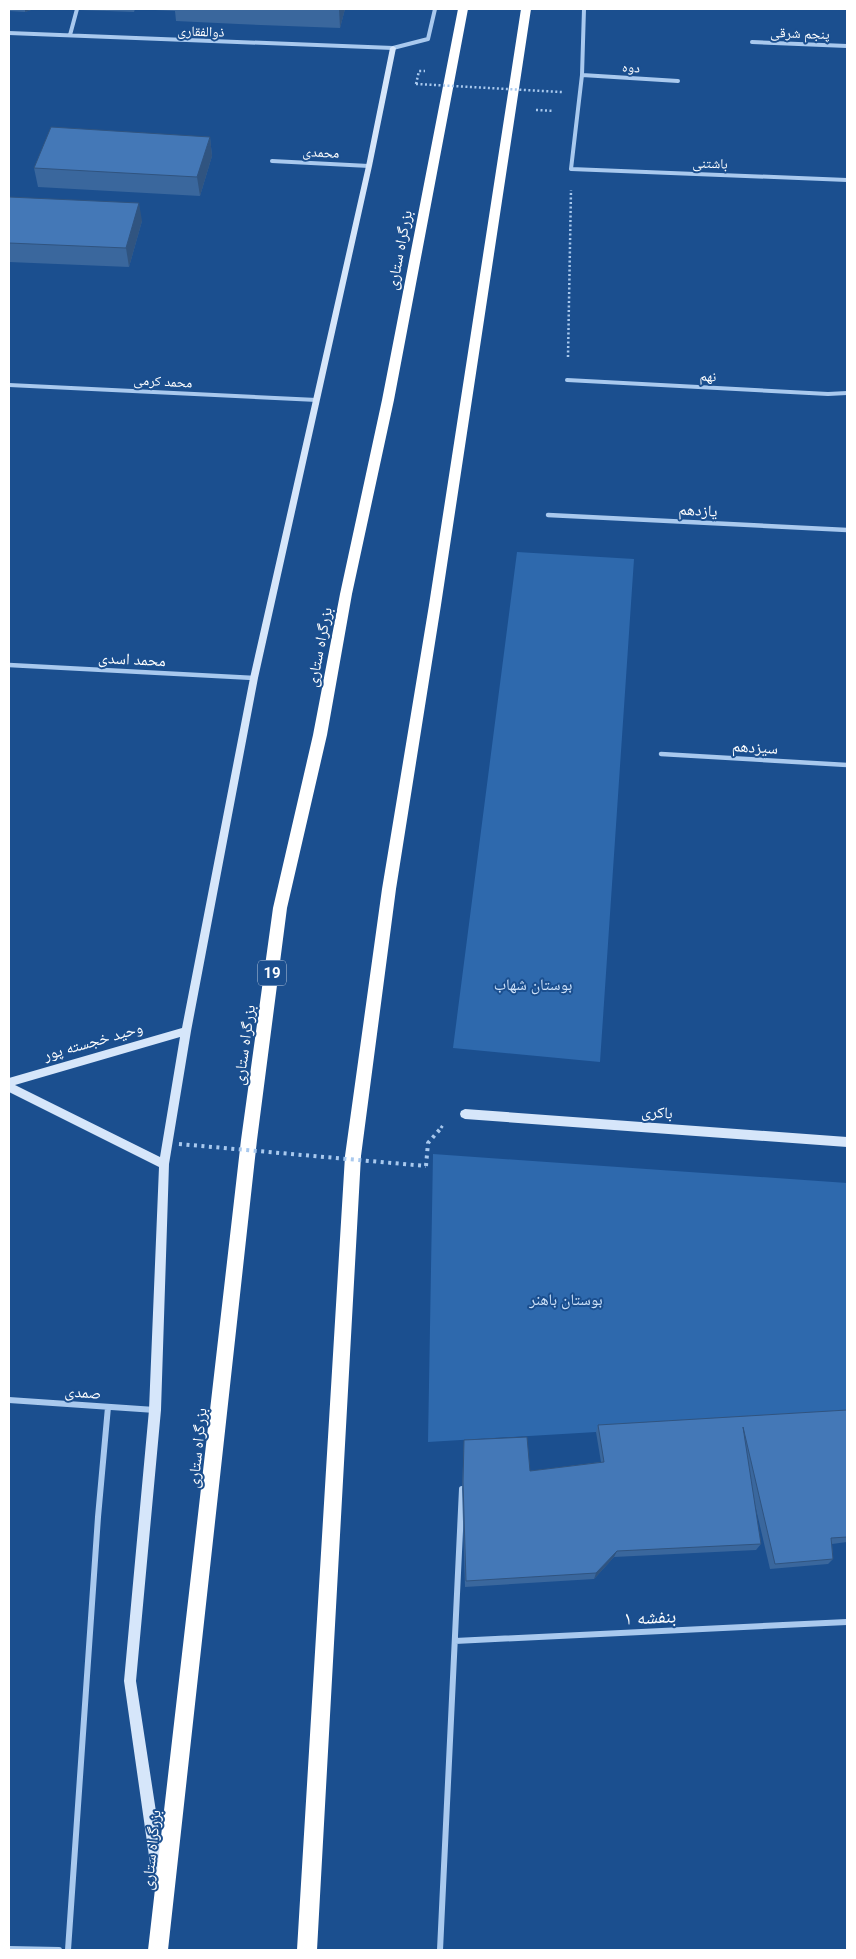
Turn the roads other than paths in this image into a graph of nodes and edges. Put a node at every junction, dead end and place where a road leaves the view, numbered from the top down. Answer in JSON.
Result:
{"nodes":[{"id":1,"x":77,"y":9,"type":"edge"},
{"id":2,"x":435,"y":9,"type":"edge"},
{"id":3,"x":463,"y":9,"type":"edge"},
{"id":4,"x":526,"y":9,"type":"edge"},
{"id":5,"x":584,"y":9,"type":"edge"},
{"id":6,"x":9,"y":33,"type":"edge"},
{"id":7,"x":70,"y":35,"type":"junction"},
{"id":8,"x":752,"y":42,"type":"dead end"},
{"id":9,"x":847,"y":46,"type":"edge"},
{"id":10,"x":393,"y":48,"type":"junction"},
{"id":11,"x":582,"y":75,"type":"junction"},
{"id":12,"x":678,"y":80,"type":"dead end"},
{"id":13,"x":272,"y":161,"type":"dead end"},
{"id":14,"x":369,"y":166,"type":"junction"},
{"id":15,"x":847,"y":180,"type":"edge"},
{"id":16,"x":567,"y":380,"type":"road end"},
{"id":17,"x":9,"y":385,"type":"edge"},
{"id":18,"x":847,"y":393,"type":"edge"},
{"id":19,"x":317,"y":400,"type":"junction"},
{"id":20,"x":548,"y":515,"type":"dead end"},
{"id":21,"x":847,"y":530,"type":"edge"},
{"id":22,"x":9,"y":665,"type":"edge"},
{"id":23,"x":254,"y":678,"type":"junction"},
{"id":24,"x":661,"y":754,"type":"dead end"},
{"id":25,"x":847,"y":765,"type":"edge"},
{"id":26,"x":186,"y":1031,"type":"junction"},
{"id":27,"x":9,"y":1082,"type":"edge"},
{"id":28,"x":9,"y":1087,"type":"edge"},
{"id":29,"x":465,"y":1114,"type":"dead end"},
{"id":30,"x":847,"y":1142,"type":"edge"},
{"id":31,"x":164,"y":1164,"type":"junction"},
{"id":32,"x":9,"y":1400,"type":"edge"},
{"id":33,"x":108,"y":1407,"type":"junction"},
{"id":34,"x":155,"y":1410,"type":"junction"},
{"id":35,"x":462,"y":1489,"type":"edge"},
{"id":36,"x":847,"y":1622,"type":"edge"},
{"id":37,"x":454,"y":1641,"type":"junction"},
{"id":38,"x":163,"y":1904,"type":"junction"},
{"id":39,"x":9,"y":1949,"type":"edge"},
{"id":40,"x":59,"y":1950,"type":"edge"},
{"id":41,"x":68,"y":1950,"type":"edge"},
{"id":42,"x":158,"y":1950,"type":"edge"},
{"id":43,"x":307,"y":1950,"type":"edge"},
{"id":44,"x":440,"y":1950,"type":"edge"}],
"edges":[{"from":1,"to":7,"type":"street"},
{"from":2,"to":10,"type":"street","name":"ذوالفقاری"},
{"from":3,"to":38,"type":"highway","name":"بزرگراه ستاری","number":"19"},
{"from":4,"to":43,"type":"highway"},
{"from":5,"to":11,"type":"street"},
{"from":6,"to":7,"type":"street","name":"ذوالفقاری"},
{"from":7,"to":10,"type":"street","name":"ذوالفقاری"},
{"from":8,"to":9,"type":"street","name":"پنجم شرقی"},
{"from":10,"to":14,"type":"street"},
{"from":11,"to":12,"type":"street","name":"دوه"},
{"from":11,"to":15,"type":"street","name":"باشتنی"},
{"from":13,"to":14,"type":"street","name":"محمدی"},
{"from":14,"to":19,"type":"street"},
{"from":16,"to":18,"type":"street","name":"نهم"},
{"from":17,"to":19,"type":"street","name":"محمد کرمی"},
{"from":19,"to":23,"type":"street"},
{"from":20,"to":21,"type":"street","name":"یازدهم"},
{"from":22,"to":23,"type":"street","name":"محمد اسدی"},
{"from":23,"to":26,"type":"street"},
{"from":24,"to":25,"type":"street","name":"سیزدهم"},
{"from":26,"to":27,"type":"street","name":"وحید خجسته پور"},
{"from":26,"to":31,"type":"street"},
{"from":28,"to":31,"type":"street"},
{"from":29,"to":30,"type":"street","name":"باکری"},
{"from":31,"to":34,"type":"street"},
{"from":32,"to":33,"type":"street","name":"صمدی"},
{"from":33,"to":34,"type":"street","name":"صمدی"},
{"from":33,"to":41,"type":"street"},
{"from":34,"to":38,"type":"street"},
{"from":35,"to":37,"type":"street"},
{"from":36,"to":37,"type":"street","name":"بنفشه ۱"},
{"from":37,"to":44,"type":"street"},
{"from":38,"to":42,"type":"highway","name":"بزرگراه ستاری","number":"19"},
{"from":39,"to":40,"type":"street"}]}
